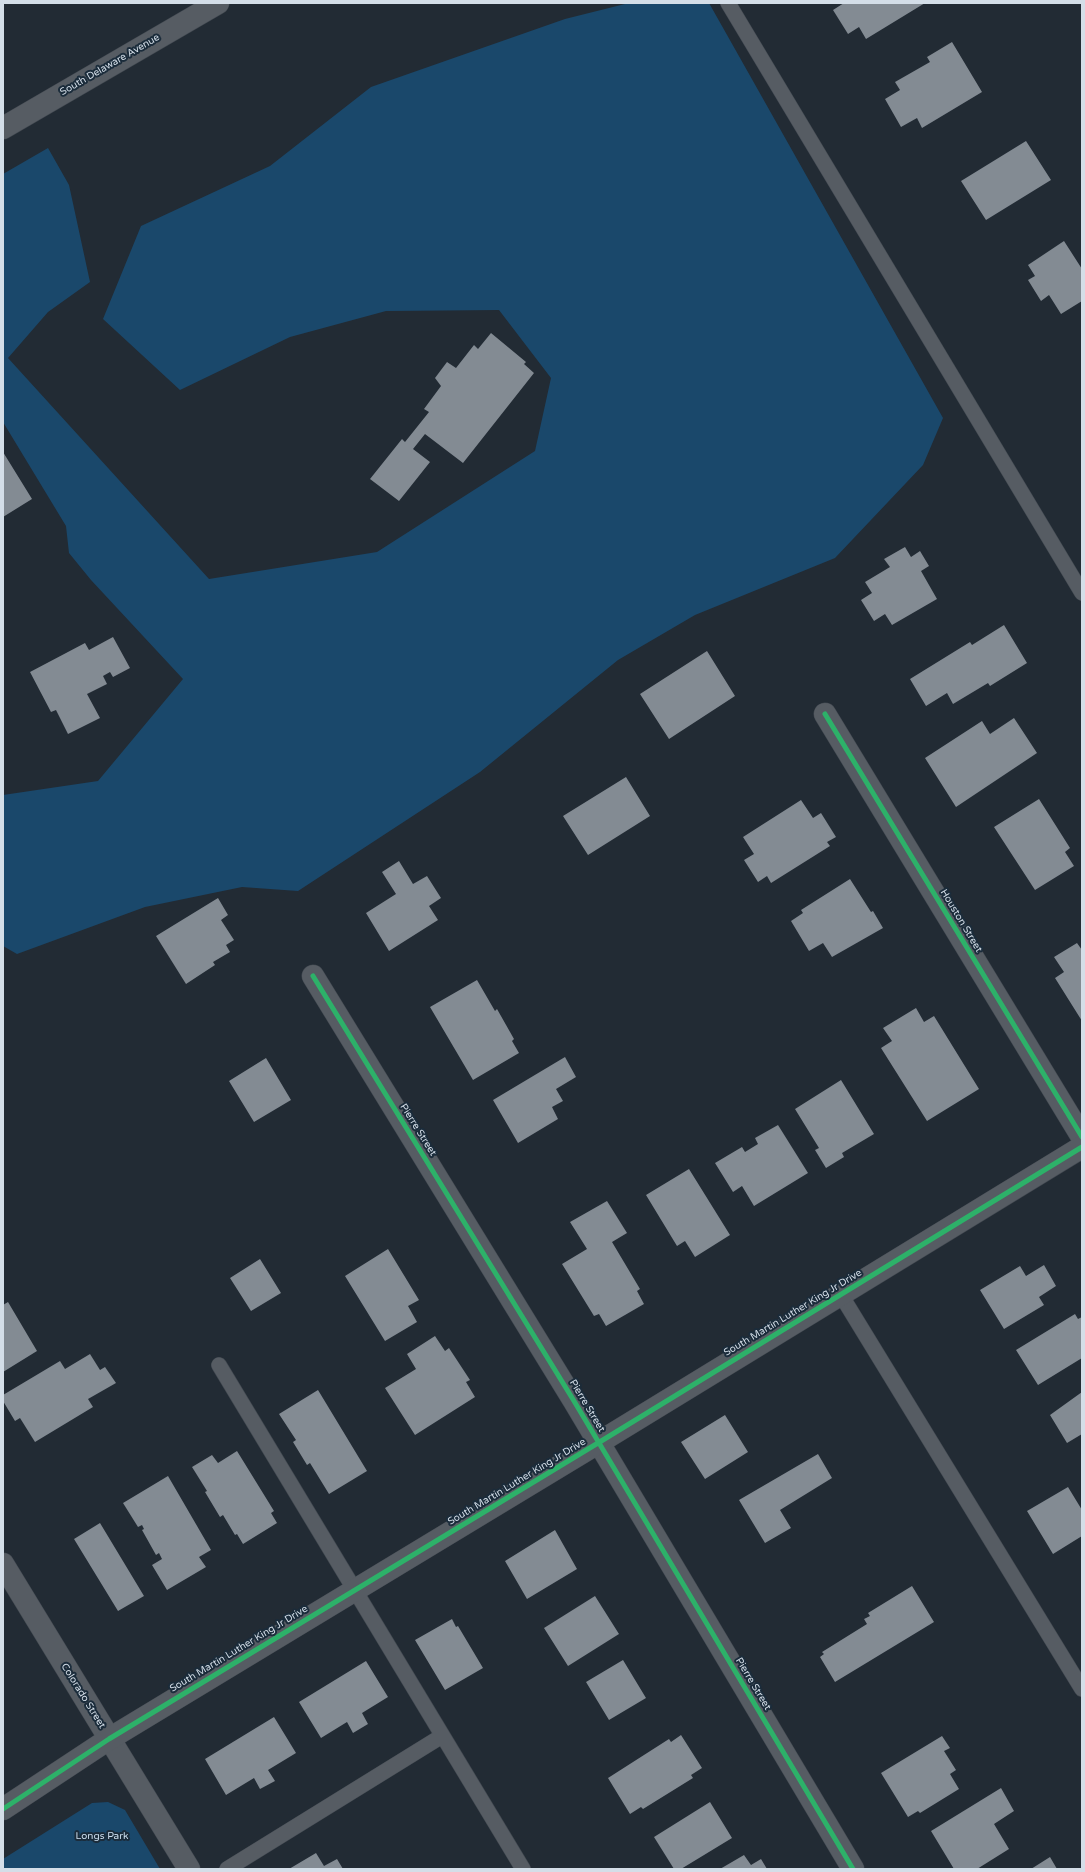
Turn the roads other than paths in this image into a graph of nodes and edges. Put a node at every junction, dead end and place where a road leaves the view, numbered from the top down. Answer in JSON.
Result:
{"nodes":[{"id":1,"x":218,"y":3,"type":"edge"},
{"id":2,"x":728,"y":3,"type":"edge"},
{"id":3,"x":3,"y":128,"type":"edge"},
{"id":4,"x":1082,"y":593,"type":"edge"},
{"id":5,"x":824,"y":714,"type":"dead end"},
{"id":6,"x":313,"y":976,"type":"dead end"},
{"id":7,"x":1082,"y":1137,"type":"edge"},
{"id":8,"x":1082,"y":1147,"type":"edge"},
{"id":9,"x":841,"y":1295,"type":"junction"},
{"id":10,"x":219,"y":1365,"type":"dead end"},
{"id":11,"x":598,"y":1443,"type":"junction"},
{"id":12,"x":3,"y":1564,"type":"edge"},
{"id":13,"x":354,"y":1590,"type":"junction"},
{"id":14,"x":1082,"y":1689,"type":"edge"},
{"id":15,"x":442,"y":1736,"type":"junction"},
{"id":16,"x":109,"y":1739,"type":"junction"},
{"id":17,"x":3,"y":1809,"type":"edge"},
{"id":18,"x":189,"y":1869,"type":"edge"},
{"id":19,"x":227,"y":1869,"type":"edge"},
{"id":20,"x":523,"y":1869,"type":"edge"},
{"id":21,"x":853,"y":1869,"type":"edge"}],
"edges":[{"from":1,"to":3,"type":"street","name":"South Delaware Avenue"},
{"from":2,"to":4,"type":"lane"},
{"from":5,"to":7,"type":"street","name":"Houston Street"},
{"from":6,"to":11,"type":"street","name":"Pierre Street"},
{"from":8,"to":9,"type":"street","name":"South Martin Luther King Jr Drive"},
{"from":9,"to":11,"type":"street","name":"South Martin Luther King Jr Drive"},
{"from":9,"to":14,"type":"lane"},
{"from":10,"to":13,"type":"lane"},
{"from":11,"to":13,"type":"street","name":"South Martin Luther King Jr Drive"},
{"from":11,"to":21,"type":"street","name":"Pierre Street"},
{"from":12,"to":16,"type":"street","name":"Colorado Street"},
{"from":13,"to":15,"type":"lane"},
{"from":13,"to":16,"type":"street","name":"South Martin Luther King Jr Drive"},
{"from":15,"to":19,"type":"lane"},
{"from":15,"to":20,"type":"lane"},
{"from":16,"to":17,"type":"street","name":"South Martin Luther King Jr Drive"},
{"from":16,"to":18,"type":"street","name":"Colorado Street"}]}
